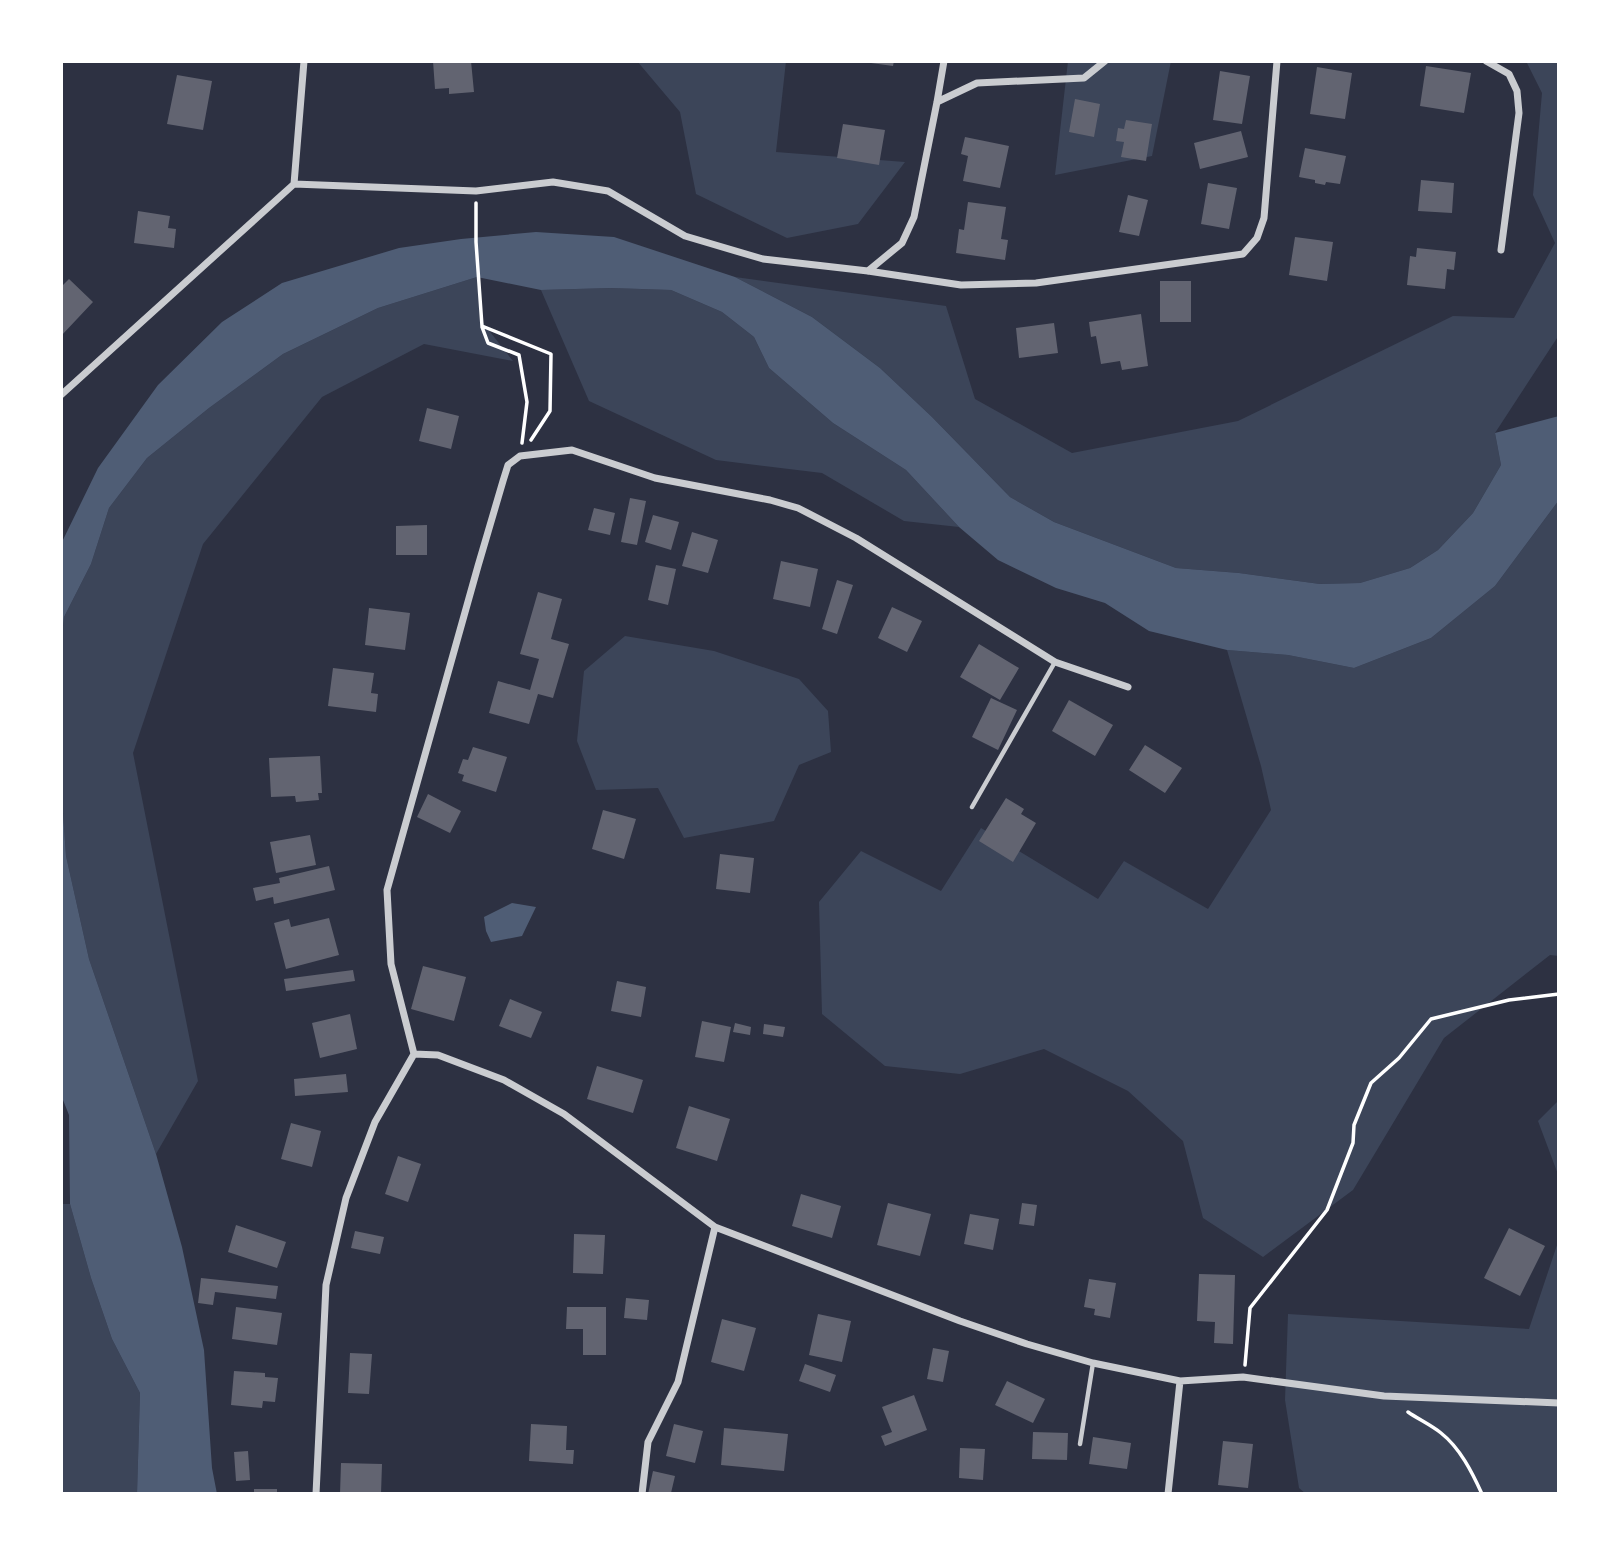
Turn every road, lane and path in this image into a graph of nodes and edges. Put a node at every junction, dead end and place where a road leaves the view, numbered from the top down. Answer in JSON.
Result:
{"nodes":[{"id":1,"x":304,"y":61,"type":"edge"},
{"id":2,"x":944,"y":61,"type":"edge"},
{"id":3,"x":1105,"y":61,"type":"edge"},
{"id":4,"x":1277,"y":61,"type":"edge"},
{"id":5,"x":1486,"y":61,"type":"edge"},
{"id":6,"x":937,"y":102,"type":"junction"},
{"id":7,"x":294,"y":184,"type":"junction"},
{"id":8,"x":476,"y":191,"type":"junction"},
{"id":9,"x":1501,"y":250,"type":"dead end"},
{"id":10,"x":868,"y":271,"type":"junction"},
{"id":11,"x":482,"y":326,"type":"junction"},
{"id":12,"x":61,"y":396,"type":"edge"},
{"id":13,"x":520,"y":456,"type":"junction"},
{"id":14,"x":1055,"y":662,"type":"junction"},
{"id":15,"x":1128,"y":687,"type":"dead end"},
{"id":16,"x":972,"y":807,"type":"dead end"},
{"id":17,"x":1559,"y":995,"type":"edge"},
{"id":18,"x":414,"y":1054,"type":"junction"},
{"id":19,"x":715,"y":1227,"type":"junction"},
{"id":20,"x":1093,"y":1363,"type":"junction"},
{"id":21,"x":1243,"y":1377,"type":"junction"},
{"id":22,"x":1180,"y":1381,"type":"junction"},
{"id":23,"x":1559,"y":1403,"type":"edge"},
{"id":24,"x":1407,"y":1412,"type":"dead end"},
{"id":25,"x":1080,"y":1444,"type":"dead end"},
{"id":26,"x":316,"y":1494,"type":"edge"},
{"id":27,"x":642,"y":1494,"type":"edge"},
{"id":28,"x":1168,"y":1494,"type":"edge"},
{"id":29,"x":1482,"y":1494,"type":"edge"}],
"edges":[{"from":1,"to":7,"type":"street"},
{"from":2,"to":6,"type":"street"},
{"from":3,"to":6,"type":"street"},
{"from":4,"to":10,"type":"street"},
{"from":5,"to":9,"type":"street"},
{"from":6,"to":10,"type":"street"},
{"from":7,"to":8,"type":"street"},
{"from":7,"to":12,"type":"street"},
{"from":8,"to":10,"type":"street"},
{"from":8,"to":11,"type":"path"},
{"from":11,"to":13,"type":"path"},
{"from":11,"to":13,"type":"path"},
{"from":13,"to":14,"type":"street"},
{"from":13,"to":18,"type":"street"},
{"from":14,"to":15,"type":"street"},
{"from":14,"to":16,"type":"lane"},
{"from":17,"to":21,"type":"path"},
{"from":18,"to":19,"type":"street"},
{"from":18,"to":26,"type":"street"},
{"from":19,"to":20,"type":"street"},
{"from":19,"to":27,"type":"street"},
{"from":20,"to":22,"type":"street"},
{"from":20,"to":25,"type":"lane"},
{"from":21,"to":22,"type":"street"},
{"from":21,"to":23,"type":"street"},
{"from":22,"to":28,"type":"street"},
{"from":24,"to":29,"type":"path"}]}
